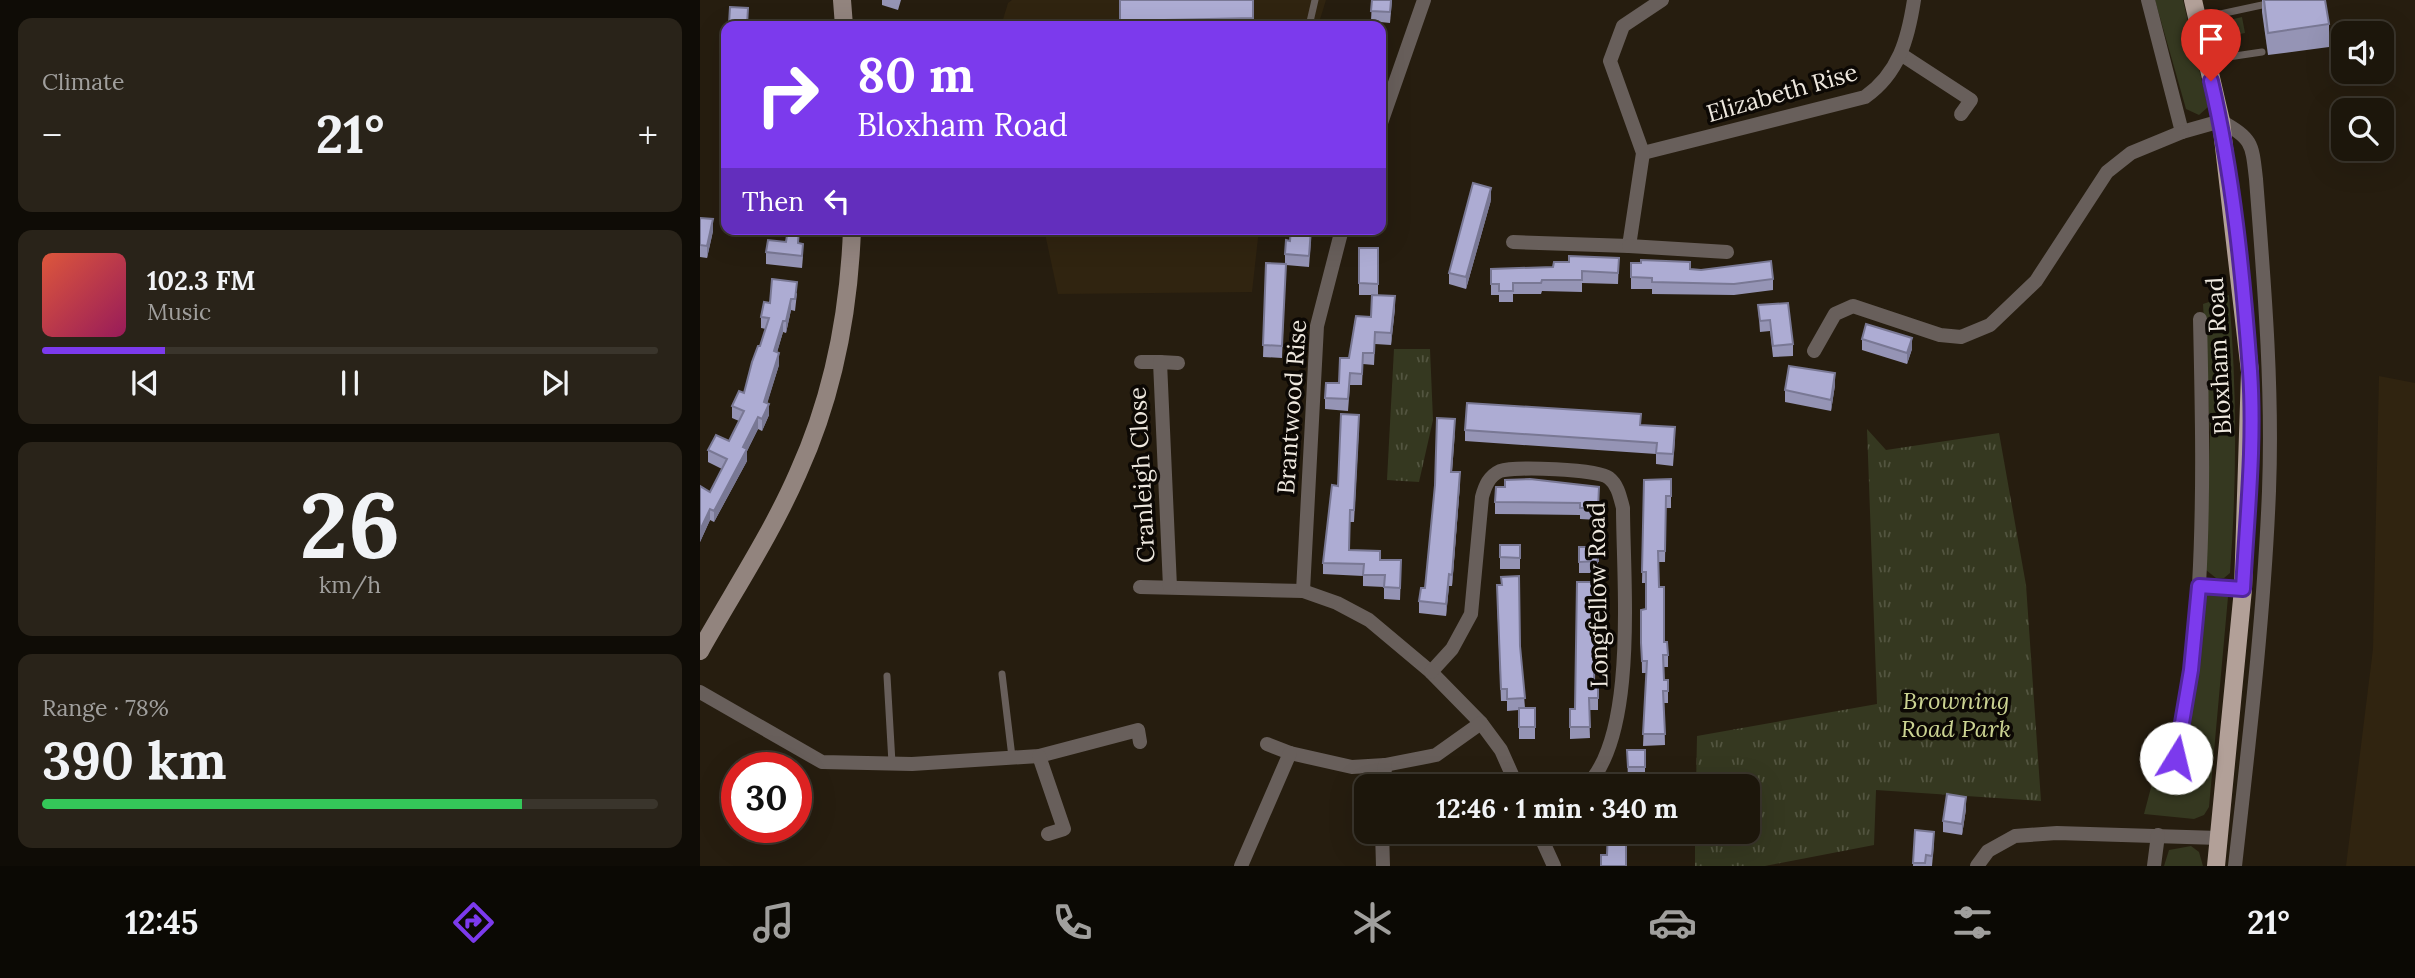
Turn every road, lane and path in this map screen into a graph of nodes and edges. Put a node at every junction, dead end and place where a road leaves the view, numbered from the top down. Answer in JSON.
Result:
{"nodes":[{"id":1,"x":842,"y":0,"type":"edge"},
{"id":2,"x":1315,"y":0,"type":"edge"},
{"id":3,"x":1424,"y":0,"type":"edge"},
{"id":4,"x":1662,"y":0,"type":"edge"},
{"id":5,"x":1914,"y":0,"type":"edge"},
{"id":6,"x":2148,"y":0,"type":"edge"},
{"id":7,"x":2193,"y":0,"type":"edge"},
{"id":8,"x":2285,"y":0,"type":"edge"},
{"id":9,"x":2265,"y":2,"type":"edge"},
{"id":10,"x":2197,"y":19,"type":"junction"},
{"id":11,"x":844,"y":21,"type":"edge"},
{"id":12,"x":1310,"y":21,"type":"edge"},
{"id":13,"x":2262,"y":52,"type":"dead end"},
{"id":14,"x":1902,"y":55,"type":"junction"},
{"id":15,"x":2207,"y":61,"type":"junction"},
{"id":16,"x":1386,"y":111,"type":"edge"},
{"id":17,"x":1961,"y":114,"type":"dead end"},
{"id":18,"x":2221,"y":121,"type":"junction"},
{"id":19,"x":2182,"y":132,"type":"junction"},
{"id":20,"x":1643,"y":153,"type":"junction"},
{"id":21,"x":852,"y":235,"type":"edge"},
{"id":22,"x":1340,"y":235,"type":"edge"},
{"id":23,"x":1513,"y":242,"type":"dead end"},
{"id":24,"x":1629,"y":246,"type":"junction"},
{"id":25,"x":1727,"y":252,"type":"dead end"},
{"id":26,"x":2200,"y":319,"type":"dead end"},
{"id":27,"x":1814,"y":351,"type":"dead end"},
{"id":28,"x":1141,"y":362,"type":"dead end"},
{"id":29,"x":1160,"y":362,"type":"junction"},
{"id":30,"x":1178,"y":363,"type":"dead end"},
{"id":31,"x":2199,"y":586,"type":"junction"},
{"id":32,"x":1140,"y":587,"type":"dead end"},
{"id":33,"x":1170,"y":587,"type":"junction"},
{"id":34,"x":2243,"y":589,"type":"junction"},
{"id":35,"x":1303,"y":591,"type":"junction"},
{"id":36,"x":700,"y":651,"type":"edge"},
{"id":37,"x":1431,"y":672,"type":"junction"},
{"id":38,"x":1002,"y":674,"type":"dead end"},
{"id":39,"x":887,"y":676,"type":"dead end"},
{"id":40,"x":700,"y":692,"type":"edge"},
{"id":41,"x":1481,"y":723,"type":"junction"},
{"id":42,"x":2179,"y":737,"type":"junction"},
{"id":43,"x":2196,"y":741,"type":"dead end"},
{"id":44,"x":1140,"y":742,"type":"dead end"},
{"id":45,"x":1267,"y":744,"type":"dead end"},
{"id":46,"x":1290,"y":753,"type":"junction"},
{"id":47,"x":1039,"y":756,"type":"junction"},
{"id":48,"x":1012,"y":758,"type":"junction"},
{"id":49,"x":2176,"y":758,"type":"dead end"},
{"id":50,"x":892,"y":764,"type":"junction"},
{"id":51,"x":1385,"y":765,"type":"junction"},
{"id":52,"x":1385,"y":774,"type":"edge"},
{"id":53,"x":1512,"y":774,"type":"edge"},
{"id":54,"x":1594,"y":774,"type":"edge"},
{"id":55,"x":1048,"y":834,"type":"dead end"},
{"id":56,"x":2158,"y":835,"type":"junction"},
{"id":57,"x":2218,"y":838,"type":"junction"},
{"id":58,"x":1382,"y":844,"type":"edge"},
{"id":59,"x":1544,"y":844,"type":"edge"},
{"id":60,"x":1241,"y":866,"type":"edge"},
{"id":61,"x":1383,"y":866,"type":"edge"},
{"id":62,"x":1554,"y":866,"type":"edge"},
{"id":63,"x":1977,"y":866,"type":"edge"},
{"id":64,"x":2154,"y":866,"type":"edge"},
{"id":65,"x":2216,"y":866,"type":"edge"},
{"id":66,"x":2235,"y":866,"type":"edge"}],
"edges":[{"from":1,"to":11,"type":"main road"},
{"from":2,"to":12,"type":"lane"},
{"from":3,"to":16,"type":"street"},
{"from":4,"to":20,"type":"street"},
{"from":5,"to":14,"type":"street","name":"Elizabeth Rise"},
{"from":6,"to":19,"type":"street"},
{"from":7,"to":10,"type":"main road","name":"Bloxham Road"},
{"from":8,"to":9,"type":"lane"},
{"from":9,"to":10,"type":"lane"},
{"from":10,"to":15,"type":"main road","name":"Bloxham Road"},
{"from":13,"to":15,"type":"lane"},
{"from":14,"to":17,"type":"street"},
{"from":14,"to":20,"type":"street","name":"Elizabeth Rise"},
{"from":15,"to":18,"type":"main road","name":"Bloxham Road"},
{"from":18,"to":19,"type":"street"},
{"from":18,"to":34,"type":"main road","name":"Bloxham Road"},
{"from":18,"to":66,"type":"street","name":"Bloxham Road"},
{"from":19,"to":27,"type":"street"},
{"from":20,"to":24,"type":"street"},
{"from":21,"to":36,"type":"main road"},
{"from":22,"to":35,"type":"street","name":"Brantwood Rise"},
{"from":23,"to":24,"type":"street"},
{"from":24,"to":25,"type":"street"},
{"from":26,"to":31,"type":"street","name":"Bloxham Road"},
{"from":28,"to":29,"type":"street","name":"Cranleigh Close"},
{"from":29,"to":30,"type":"street","name":"Cranleigh Close"},
{"from":29,"to":33,"type":"street","name":"Cranleigh Close"},
{"from":31,"to":34,"type":"street"},
{"from":31,"to":42,"type":"street","name":"Bloxham Road"},
{"from":32,"to":33,"type":"street"},
{"from":33,"to":35,"type":"street"},
{"from":34,"to":57,"type":"main road","name":"Bloxham Road"},
{"from":35,"to":37,"type":"street"},
{"from":37,"to":41,"type":"street"},
{"from":37,"to":54,"type":"street","name":"Longfellow Road"},
{"from":38,"to":48,"type":"lane"},
{"from":39,"to":50,"type":"lane"},
{"from":40,"to":50,"type":"street"},
{"from":41,"to":51,"type":"street"},
{"from":41,"to":53,"type":"street"},
{"from":42,"to":43,"type":"street"},
{"from":42,"to":49,"type":"street","name":"Bloxham Road"},
{"from":44,"to":47,"type":"street"},
{"from":45,"to":46,"type":"street"},
{"from":46,"to":51,"type":"street"},
{"from":46,"to":60,"type":"street"},
{"from":47,"to":48,"type":"street"},
{"from":47,"to":55,"type":"street"},
{"from":48,"to":50,"type":"street"},
{"from":51,"to":52,"type":"street"},
{"from":56,"to":57,"type":"street"},
{"from":56,"to":63,"type":"street"},
{"from":56,"to":64,"type":"street"},
{"from":57,"to":65,"type":"main road","name":"Bloxham Road"},
{"from":58,"to":61,"type":"street"},
{"from":59,"to":62,"type":"street"}]}
